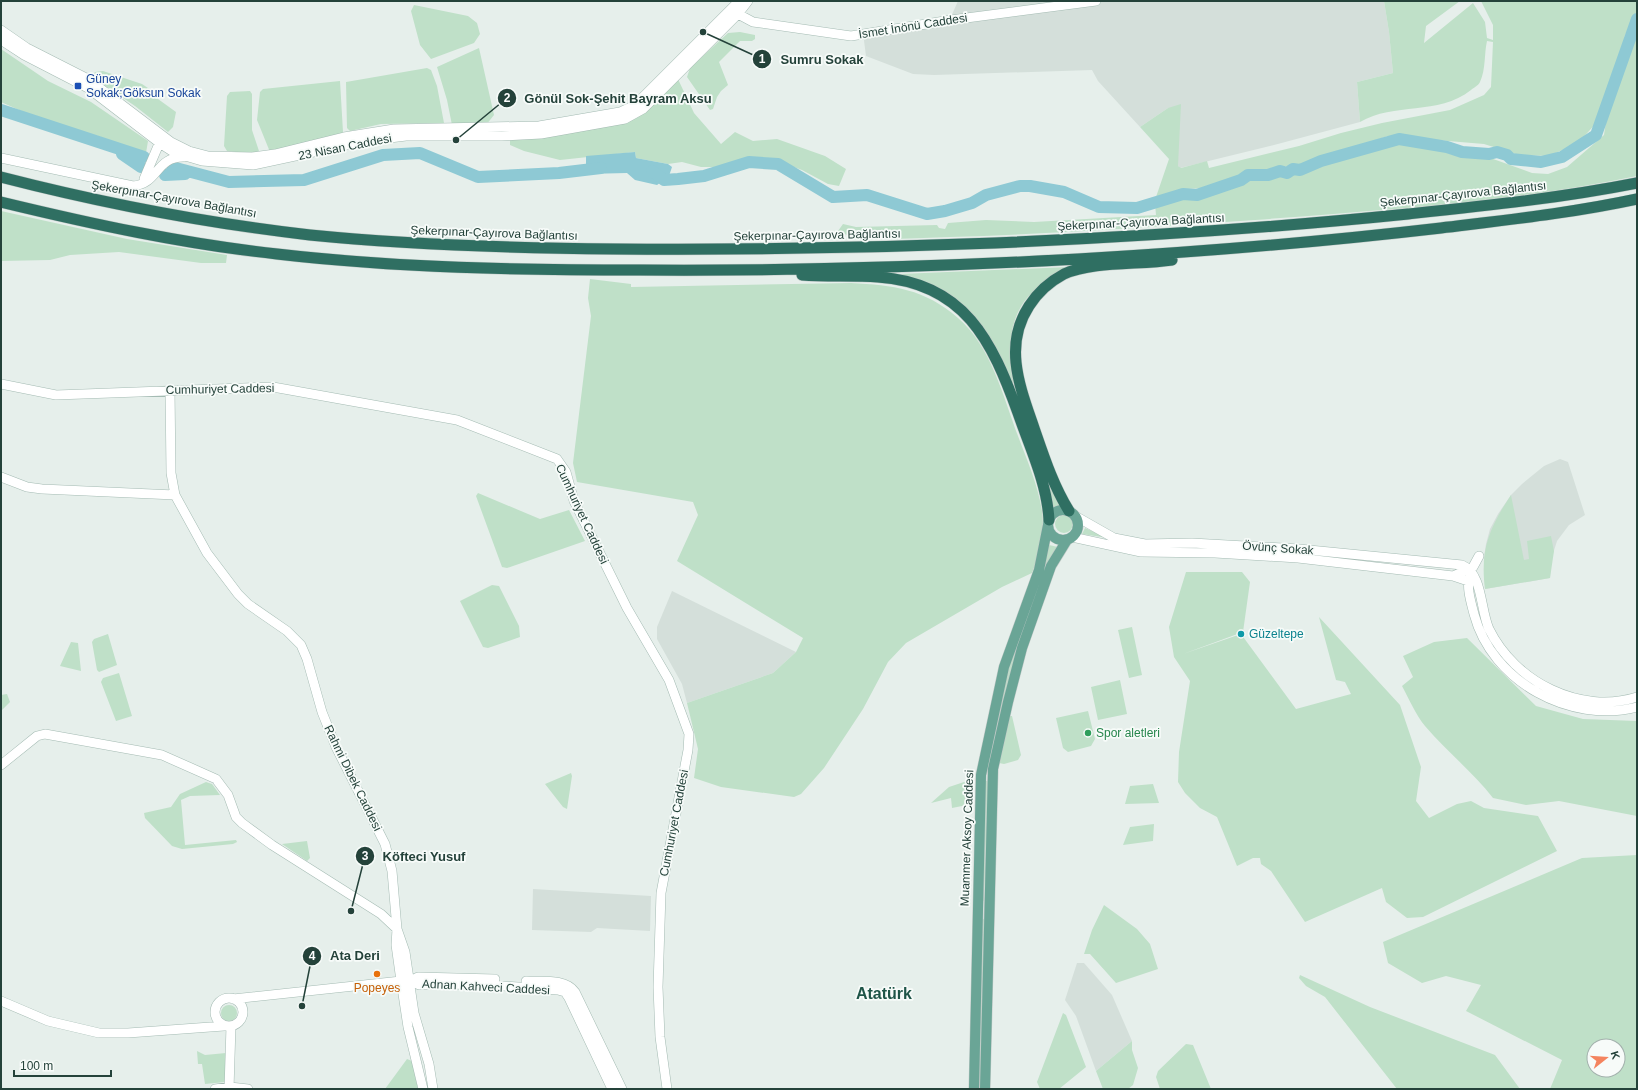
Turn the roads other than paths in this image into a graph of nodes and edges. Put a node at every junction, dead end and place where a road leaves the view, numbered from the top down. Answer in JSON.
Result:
{"nodes":[{"id":1,"x":748,"y":1,"type":"edge"},
{"id":2,"x":1096,"y":1,"type":"edge"},
{"id":3,"x":737,"y":8,"type":"edge"},
{"id":4,"x":1,"y":30,"type":"edge"},
{"id":5,"x":1,"y":40,"type":"edge"},
{"id":6,"x":662,"y":85,"type":"junction"},
{"id":7,"x":157,"y":133,"type":"junction"},
{"id":8,"x":161,"y":144,"type":"junction"},
{"id":9,"x":1,"y":151,"type":"edge"},
{"id":10,"x":184,"y":157,"type":"junction"},
{"id":11,"x":1,"y":158,"type":"edge"},
{"id":12,"x":1,"y":177,"type":"edge"},
{"id":13,"x":89,"y":178,"type":"junction"},
{"id":14,"x":1637,"y":183,"type":"edge"},
{"id":15,"x":124,"y":184,"type":"junction"},
{"id":16,"x":1637,"y":199,"type":"edge"},
{"id":17,"x":1,"y":202,"type":"edge"},
{"id":18,"x":1243,"y":248,"type":"junction"},
{"id":19,"x":726,"y":270,"type":"junction"},
{"id":20,"x":1,"y":384,"type":"edge"},
{"id":21,"x":170,"y":390,"type":"junction"},
{"id":22,"x":1,"y":477,"type":"edge"},
{"id":23,"x":175,"y":495,"type":"junction"},
{"id":24,"x":1073,"y":514,"type":"junction"},
{"id":25,"x":1049,"y":523,"type":"junction"},
{"id":26,"x":1070,"y":539,"type":"junction"},
{"id":27,"x":1479,"y":556,"type":"dead end"},
{"id":28,"x":1453,"y":576,"type":"junction"},
{"id":29,"x":1473,"y":581,"type":"junction"},
{"id":30,"x":1637,"y":697,"type":"edge"},
{"id":31,"x":1637,"y":707,"type":"edge"},
{"id":32,"x":1,"y":765,"type":"edge"},
{"id":33,"x":397,"y":929,"type":"junction"},
{"id":34,"x":405,"y":981,"type":"junction"},
{"id":35,"x":253,"y":997,"type":"junction"},
{"id":36,"x":233,"y":999,"type":"junction"},
{"id":37,"x":1,"y":1001,"type":"edge"},
{"id":38,"x":242,"y":1008,"type":"junction"},
{"id":39,"x":216,"y":1018,"type":"junction"},
{"id":40,"x":227,"y":1026,"type":"junction"},
{"id":41,"x":198,"y":1028,"type":"junction"},
{"id":42,"x":230,"y":1088,"type":"edge"},
{"id":43,"x":214,"y":1089,"type":"edge"},
{"id":44,"x":248,"y":1089,"type":"edge"},
{"id":45,"x":423,"y":1089,"type":"edge"},
{"id":46,"x":433,"y":1089,"type":"edge"},
{"id":47,"x":612,"y":1089,"type":"edge"},
{"id":48,"x":622,"y":1089,"type":"edge"},
{"id":49,"x":667,"y":1089,"type":"edge"},
{"id":50,"x":974,"y":1089,"type":"edge"},
{"id":51,"x":985,"y":1089,"type":"edge"}],
"edges":[{"from":1,"to":3,"type":"street","name":"23 Nisan Caddesi"},
{"from":2,"to":3,"type":"street","name":"İsmet İnönü Caddesi"},
{"from":3,"to":6,"type":"street","name":"23 Nisan Caddesi"},
{"from":4,"to":7,"type":"street","name":"23 Nisan Caddesi"},
{"from":5,"to":8,"type":"street","name":"23 Nisan Caddesi"},
{"from":6,"to":7,"type":"street","name":"23 Nisan Caddesi"},
{"from":6,"to":10,"type":"street","name":"23 Nisan Caddesi"},
{"from":7,"to":8,"type":"street"},
{"from":8,"to":10,"type":"street","name":"23 Nisan Caddesi"},
{"from":8,"to":15,"type":"street"},
{"from":9,"to":13,"type":"street"},
{"from":10,"to":15,"type":"street"},
{"from":11,"to":13,"type":"street"},
{"from":12,"to":14,"type":"highway","name":"Şekerpınar-Çayırova Bağlantısı"},
{"from":13,"to":15,"type":"street"},
{"from":16,"to":18,"type":"highway"},
{"from":17,"to":19,"type":"highway"},
{"from":18,"to":19,"type":"highway"},
{"from":18,"to":24,"type":"highway"},
{"from":19,"to":25,"type":"highway"},
{"from":20,"to":21,"type":"street","name":"Cumhuriyet Caddesi"},
{"from":21,"to":23,"type":"street","name":"Rahmi Dibek Caddesi"},
{"from":21,"to":49,"type":"street","name":"Cumhuriyet Caddesi"},
{"from":22,"to":23,"type":"street"},
{"from":23,"to":33,"type":"street","name":"Rahmi Dibek Caddesi"},
{"from":24,"to":25,"type":"main road"},
{"from":24,"to":26,"type":"main road"},
{"from":24,"to":29,"type":"street","name":"Övünç Sokak"},
{"from":25,"to":26,"type":"main road"},
{"from":25,"to":50,"type":"main road","name":"Muammer Aksoy Caddesi"},
{"from":26,"to":28,"type":"street","name":"Övünç Sokak"},
{"from":26,"to":51,"type":"main road"},
{"from":27,"to":28,"type":"street"},
{"from":28,"to":29,"type":"street","name":"Övünç Sokak"},
{"from":29,"to":30,"type":"street"},
{"from":29,"to":31,"type":"street"},
{"from":32,"to":33,"type":"street"},
{"from":33,"to":34,"type":"street","name":"Rahmi Dibek Caddesi"},
{"from":34,"to":35,"type":"street","name":"Adnan Kahveci Caddesi"},
{"from":34,"to":45,"type":"street","name":"Rahmi Dibek Caddesi"},
{"from":34,"to":46,"type":"street","name":"Rahmi Dibek Caddesi"},
{"from":34,"to":47,"type":"street","name":"Adnan Kahveci Caddesi"},
{"from":34,"to":48,"type":"street"},
{"from":35,"to":36,"type":"street","name":"Adnan Kahveci Caddesi"},
{"from":35,"to":38,"type":"street"},
{"from":36,"to":38,"type":"street"},
{"from":36,"to":39,"type":"street"},
{"from":37,"to":41,"type":"street"},
{"from":38,"to":40,"type":"street"},
{"from":39,"to":40,"type":"street"},
{"from":39,"to":41,"type":"street"},
{"from":40,"to":41,"type":"street"},
{"from":40,"to":42,"type":"street"},
{"from":42,"to":43,"type":"street"},
{"from":42,"to":44,"type":"street"}]}
